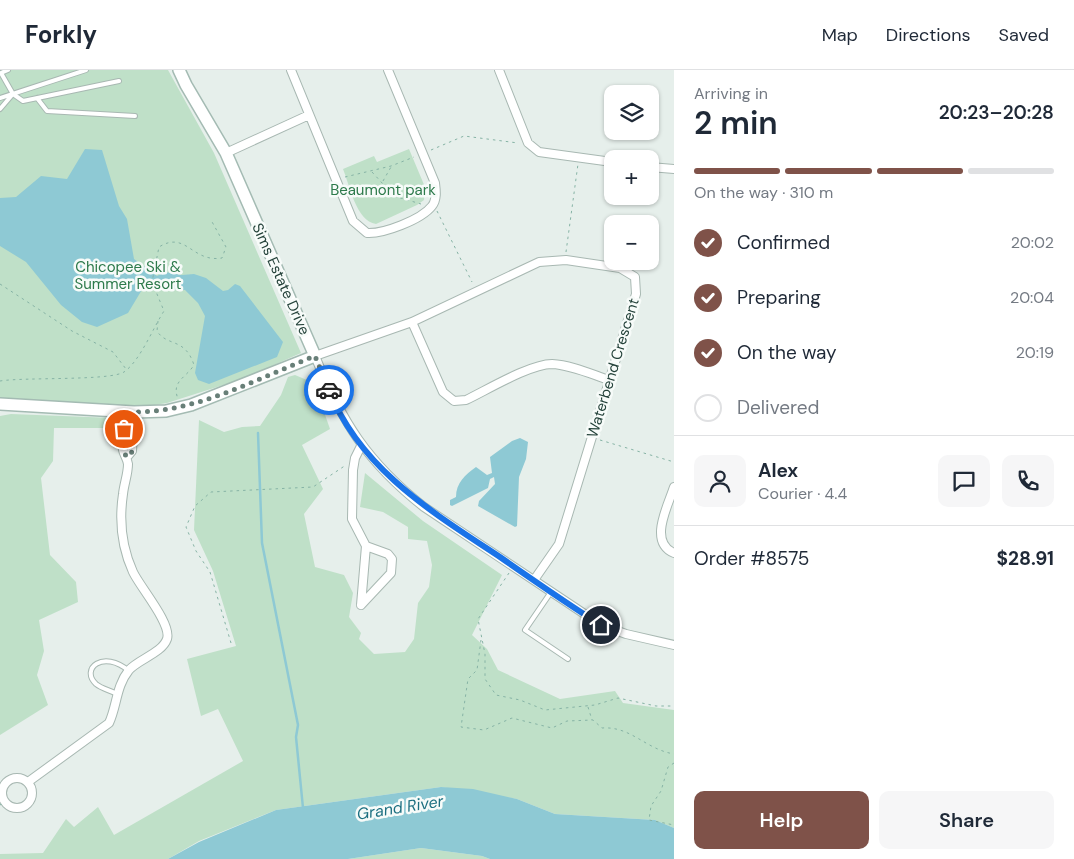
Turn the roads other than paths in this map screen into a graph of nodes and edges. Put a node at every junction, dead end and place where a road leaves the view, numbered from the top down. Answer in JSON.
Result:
{"nodes":[{"id":1,"x":8,"y":70,"type":"edge"},
{"id":2,"x":86,"y":70,"type":"edge"},
{"id":3,"x":179,"y":70,"type":"edge"},
{"id":4,"x":291,"y":70,"type":"edge"},
{"id":5,"x":388,"y":70,"type":"edge"},
{"id":6,"x":499,"y":70,"type":"edge"},
{"id":7,"x":119,"y":81,"type":"dead end"},
{"id":8,"x":13,"y":94,"type":"junction"},
{"id":9,"x":0,"y":98,"type":"edge"},
{"id":10,"x":37,"y":98,"type":"junction"},
{"id":11,"x":0,"y":109,"type":"edge"},
{"id":12,"x":309,"y":115,"type":"junction"},
{"id":13,"x":135,"y":116,"type":"dead end"},
{"id":14,"x":226,"y":153,"type":"junction"},
{"id":15,"x":604,"y":161,"type":"edge"},
{"id":16,"x":659,"y":168,"type":"edge"},
{"id":17,"x":674,"y":170,"type":"edge"},
{"id":18,"x":412,"y":322,"type":"junction"},
{"id":19,"x":315,"y":356,"type":"junction"},
{"id":20,"x":609,"y":380,"type":"junction"},
{"id":21,"x":0,"y":404,"type":"edge"},
{"id":22,"x":129,"y":412,"type":"junction"},
{"id":23,"x":361,"y":446,"type":"junction"},
{"id":24,"x":674,"y":487,"type":"edge"},
{"id":25,"x":366,"y":546,"type":"junction"},
{"id":26,"x":674,"y":553,"type":"edge"},
{"id":27,"x":534,"y":580,"type":"junction"},
{"id":28,"x":551,"y":592,"type":"junction"},
{"id":29,"x":674,"y":645,"type":"edge"},
{"id":30,"x":568,"y":659,"type":"dead end"},
{"id":31,"x":129,"y":671,"type":"junction"},
{"id":32,"x":117,"y":694,"type":"junction"},
{"id":33,"x":28,"y":782,"type":"junction"},
{"id":34,"x":3,"y":804,"type":"edge"}],
"edges":[{"from":1,"to":8,"type":"lane"},
{"from":2,"to":8,"type":"lane"},
{"from":3,"to":14,"type":"street","name":"Sims Estate Drive"},
{"from":4,"to":12,"type":"street"},
{"from":5,"to":12,"type":"street"},
{"from":6,"to":15,"type":"street"},
{"from":7,"to":10,"type":"lane"},
{"from":8,"to":9,"type":"lane"},
{"from":8,"to":10,"type":"lane"},
{"from":8,"to":11,"type":"lane"},
{"from":10,"to":13,"type":"lane"},
{"from":12,"to":14,"type":"street"},
{"from":14,"to":19,"type":"street","name":"Sims Estate Drive"},
{"from":16,"to":17,"type":"street"},
{"from":18,"to":19,"type":"street","name":"Waterbend Crescent"},
{"from":18,"to":20,"type":"street"},
{"from":18,"to":20,"type":"street","name":"Waterbend Crescent"},
{"from":19,"to":22,"type":"street"},
{"from":19,"to":23,"type":"street","name":"Sims Estate Drive"},
{"from":20,"to":27,"type":"street","name":"Waterbend Crescent"},
{"from":21,"to":22,"type":"street"},
{"from":22,"to":31,"type":"street"},
{"from":23,"to":25,"type":"street"},
{"from":23,"to":27,"type":"street","name":"Sims Estate Drive"},
{"from":24,"to":26,"type":"street"},
{"from":25,"to":25,"type":"street"},
{"from":27,"to":28,"type":"street","name":"Sims Estate Drive"},
{"from":28,"to":29,"type":"street","name":"Sims Estate Drive"},
{"from":28,"to":30,"type":"lane"},
{"from":31,"to":32,"type":"street"},
{"from":31,"to":32,"type":"lane"},
{"from":32,"to":33,"type":"street"},
{"from":33,"to":34,"type":"street"},
{"from":33,"to":34,"type":"street"}]}
